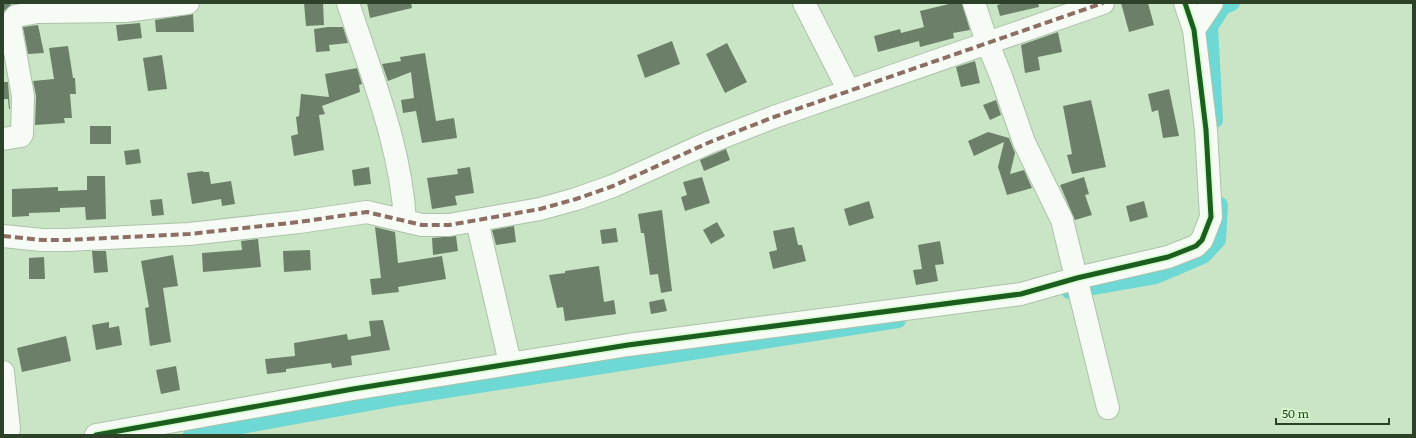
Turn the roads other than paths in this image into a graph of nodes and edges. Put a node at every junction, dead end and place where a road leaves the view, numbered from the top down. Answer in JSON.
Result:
{"nodes":[{"id":1,"x":188,"y":3,"type":"edge"},
{"id":2,"x":348,"y":3,"type":"edge"},
{"id":3,"x":804,"y":3,"type":"edge"},
{"id":4,"x":974,"y":3,"type":"edge"},
{"id":5,"x":1103,"y":3,"type":"edge"},
{"id":6,"x":1185,"y":3,"type":"edge"},
{"id":7,"x":1212,"y":3,"type":"edge"},
{"id":8,"x":1194,"y":30,"type":"junction"},
{"id":9,"x":987,"y":42,"type":"junction"},
{"id":10,"x":849,"y":91,"type":"junction"},
{"id":11,"x":3,"y":139,"type":"edge"},
{"id":12,"x":405,"y":221,"type":"junction"},
{"id":13,"x":477,"y":221,"type":"junction"},
{"id":14,"x":3,"y":236,"type":"edge"},
{"id":15,"x":1077,"y":278,"type":"junction"},
{"id":16,"x":510,"y":363,"type":"junction"},
{"id":17,"x":3,"y":372,"type":"edge"},
{"id":18,"x":1108,"y":408,"type":"dead end"},
{"id":19,"x":5,"y":435,"type":"edge"},
{"id":20,"x":96,"y":435,"type":"edge"}],
"edges":[{"from":1,"to":11,"type":"street"},
{"from":2,"to":12,"type":"street"},
{"from":3,"to":10,"type":"street"},
{"from":4,"to":9,"type":"street"},
{"from":5,"to":9,"type":"street"},
{"from":6,"to":8,"type":"street"},
{"from":7,"to":8,"type":"street"},
{"from":8,"to":15,"type":"street"},
{"from":9,"to":10,"type":"street"},
{"from":9,"to":15,"type":"street"},
{"from":10,"to":13,"type":"street"},
{"from":12,"to":13,"type":"street"},
{"from":12,"to":14,"type":"street"},
{"from":13,"to":16,"type":"street"},
{"from":15,"to":16,"type":"street"},
{"from":15,"to":18,"type":"street"},
{"from":16,"to":20,"type":"street"},
{"from":17,"to":19,"type":"street"}]}
